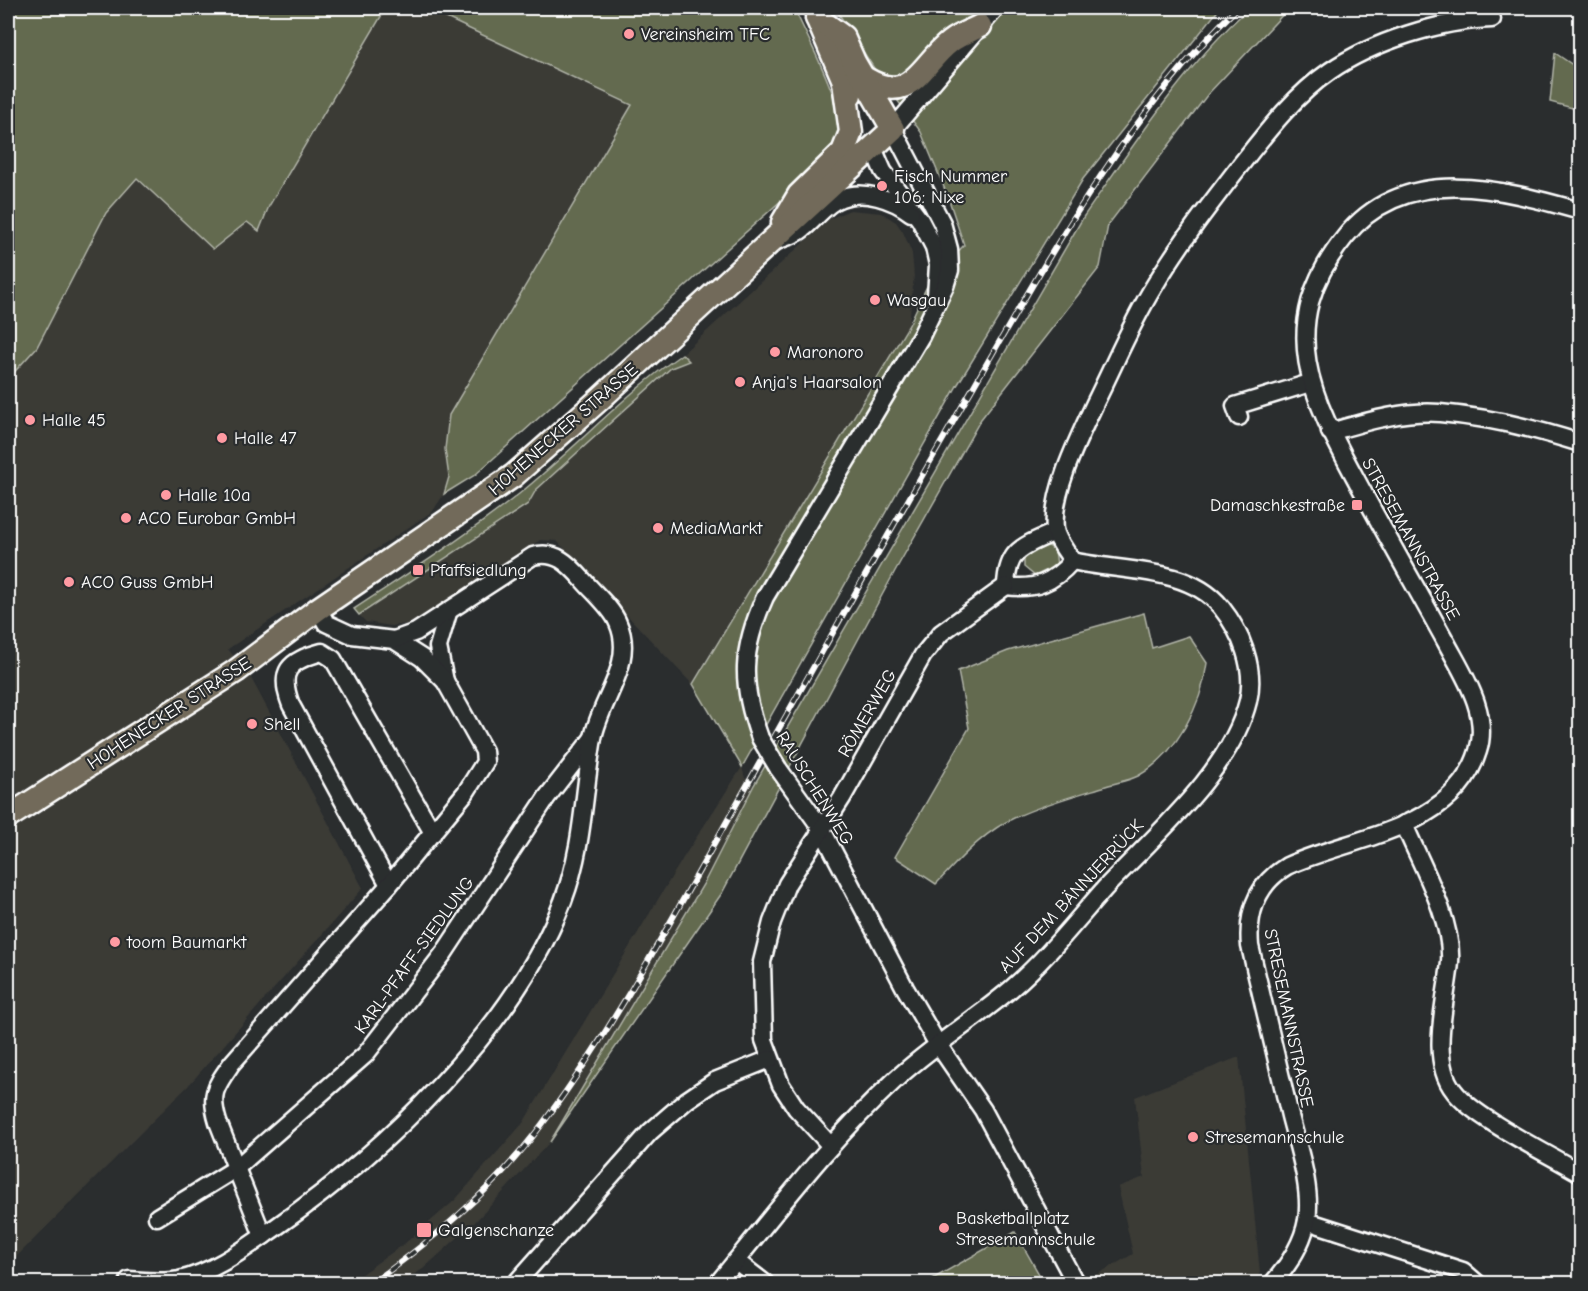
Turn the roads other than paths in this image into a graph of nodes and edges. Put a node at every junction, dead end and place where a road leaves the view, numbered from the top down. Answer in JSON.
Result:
{"nodes":[{"id":1,"x":996,"y":8,"type":"edge"},
{"id":2,"x":815,"y":13,"type":"edge"},
{"id":3,"x":1492,"y":19,"type":"dead end"},
{"id":4,"x":980,"y":26,"type":"junction"},
{"id":5,"x":855,"y":81,"type":"junction"},
{"id":6,"x":893,"y":129,"type":"junction"},
{"id":7,"x":873,"y":148,"type":"junction"},
{"id":8,"x":1581,"y":212,"type":"edge"},
{"id":9,"x":920,"y":220,"type":"junction"},
{"id":10,"x":770,"y":244,"type":"junction"},
{"id":11,"x":936,"y":303,"type":"junction"},
{"id":12,"x":1310,"y":383,"type":"junction"},
{"id":13,"x":1239,"y":417,"type":"dead end"},
{"id":14,"x":1330,"y":432,"type":"junction"},
{"id":15,"x":1581,"y":444,"type":"edge"},
{"id":16,"x":1055,"y":532,"type":"junction"},
{"id":17,"x":1072,"y":561,"type":"junction"},
{"id":18,"x":1006,"y":586,"type":"junction"},
{"id":19,"x":318,"y":609,"type":"junction"},
{"id":20,"x":448,"y":613,"type":"junction"},
{"id":21,"x":394,"y":640,"type":"junction"},
{"id":22,"x":445,"y":681,"type":"junction"},
{"id":23,"x":593,"y":738,"type":"junction"},
{"id":24,"x":8,"y":817,"type":"edge"},
{"id":25,"x":1404,"y":824,"type":"junction"},
{"id":26,"x":821,"y":828,"type":"junction"},
{"id":27,"x":433,"y":833,"type":"junction"},
{"id":28,"x":389,"y":885,"type":"junction"},
{"id":29,"x":937,"y":1042,"type":"junction"},
{"id":30,"x":770,"y":1059,"type":"junction"},
{"id":31,"x":831,"y":1146,"type":"junction"},
{"id":32,"x":236,"y":1169,"type":"junction"},
{"id":33,"x":1581,"y":1173,"type":"edge"},
{"id":34,"x":157,"y":1217,"type":"dead end"},
{"id":35,"x":1307,"y":1221,"type":"junction"},
{"id":36,"x":263,"y":1236,"type":"junction"},
{"id":37,"x":736,"y":1261,"type":"junction"},
{"id":38,"x":129,"y":1280,"type":"dead end"},
{"id":39,"x":515,"y":1284,"type":"edge"},
{"id":40,"x":717,"y":1284,"type":"edge"},
{"id":41,"x":766,"y":1284,"type":"edge"},
{"id":42,"x":1076,"y":1284,"type":"edge"},
{"id":43,"x":1272,"y":1284,"type":"edge"},
{"id":44,"x":1478,"y":1284,"type":"edge"}],
"edges":[{"from":1,"to":4,"type":"street","name":"HOHENECKER STRASSE"},
{"from":2,"to":5,"type":"main road"},
{"from":3,"to":16,"type":"street"},
{"from":4,"to":5,"type":"main road"},
{"from":4,"to":6,"type":"street","name":"HOHENECKER STRASSE"},
{"from":5,"to":6,"type":"main road"},
{"from":5,"to":7,"type":"main road"},
{"from":5,"to":10,"type":"main road"},
{"from":6,"to":7,"type":"main road","name":"HOHENECKER STRASSE"},
{"from":6,"to":11,"type":"street","name":"RAUSCHENWEG"},
{"from":7,"to":9,"type":"street","name":"RAUSCHENWEG"},
{"from":7,"to":10,"type":"main road","name":"HOHENECKER STRASSE"},
{"from":8,"to":12,"type":"street","name":"STRESEMANNSTRASSE"},
{"from":9,"to":10,"type":"street"},
{"from":9,"to":11,"type":"street","name":"RAUSCHENWEG"},
{"from":10,"to":19,"type":"main road","name":"HOHENECKER STRASSE"},
{"from":11,"to":26,"type":"street","name":"RAUSCHENWEG","bridge":true},
{"from":12,"to":13,"type":"street"},
{"from":12,"to":14,"type":"street","name":"STRESEMANNSTRASSE"},
{"from":14,"to":15,"type":"street"},
{"from":14,"to":25,"type":"street","name":"STRESEMANNSTRASSE"},
{"from":16,"to":17,"type":"street"},
{"from":16,"to":18,"type":"street"},
{"from":17,"to":18,"type":"street"},
{"from":17,"to":29,"type":"street","name":"AUF DEM BÄNNJERRÜCK"},
{"from":18,"to":26,"type":"street","name":"RÖMERWEG"},
{"from":19,"to":21,"type":"street"},
{"from":19,"to":24,"type":"main road","name":"HOHENECKER STRASSE"},
{"from":20,"to":21,"type":"street","name":"KARL-PFAFF-SIEDLUNG"},
{"from":20,"to":22,"type":"street"},
{"from":20,"to":23,"type":"street","name":"KARL-PFAFF-SIEDLUNG"},
{"from":21,"to":22,"type":"street"},
{"from":22,"to":27,"type":"street"},
{"from":23,"to":32,"type":"street","name":"KARL-PFAFF-SIEDLUNG"},
{"from":23,"to":36,"type":"street","name":"KARL-PFAFF-SIEDLUNG"},
{"from":25,"to":33,"type":"street"},
{"from":25,"to":35,"type":"street","name":"STRESEMANNSTRASSE"},
{"from":26,"to":29,"type":"street","name":"RAUSCHENWEG"},
{"from":26,"to":30,"type":"street","name":"RÖMERWEG"},
{"from":27,"to":28,"type":"street"},
{"from":27,"to":28,"type":"street"},
{"from":28,"to":32,"type":"street"},
{"from":29,"to":31,"type":"street","name":"AUF DEM BÄNNJERRÜCK"},
{"from":29,"to":42,"type":"street","name":"RAUSCHENWEG"},
{"from":30,"to":31,"type":"street","name":"RÖMERWEG"},
{"from":30,"to":39,"type":"street"},
{"from":31,"to":37,"type":"street","name":"AUF DEM BÄNNJERRÜCK"},
{"from":32,"to":34,"type":"street","name":"KARL-PFAFF-SIEDLUNG"},
{"from":32,"to":36,"type":"street"},
{"from":35,"to":43,"type":"street","name":"STRESEMANNSTRASSE"},
{"from":35,"to":44,"type":"street"},
{"from":36,"to":38,"type":"street","name":"KARL-PFAFF-SIEDLUNG"},
{"from":37,"to":40,"type":"street","name":"AUF DEM BÄNNJERRÜCK"},
{"from":37,"to":41,"type":"street"}]}
